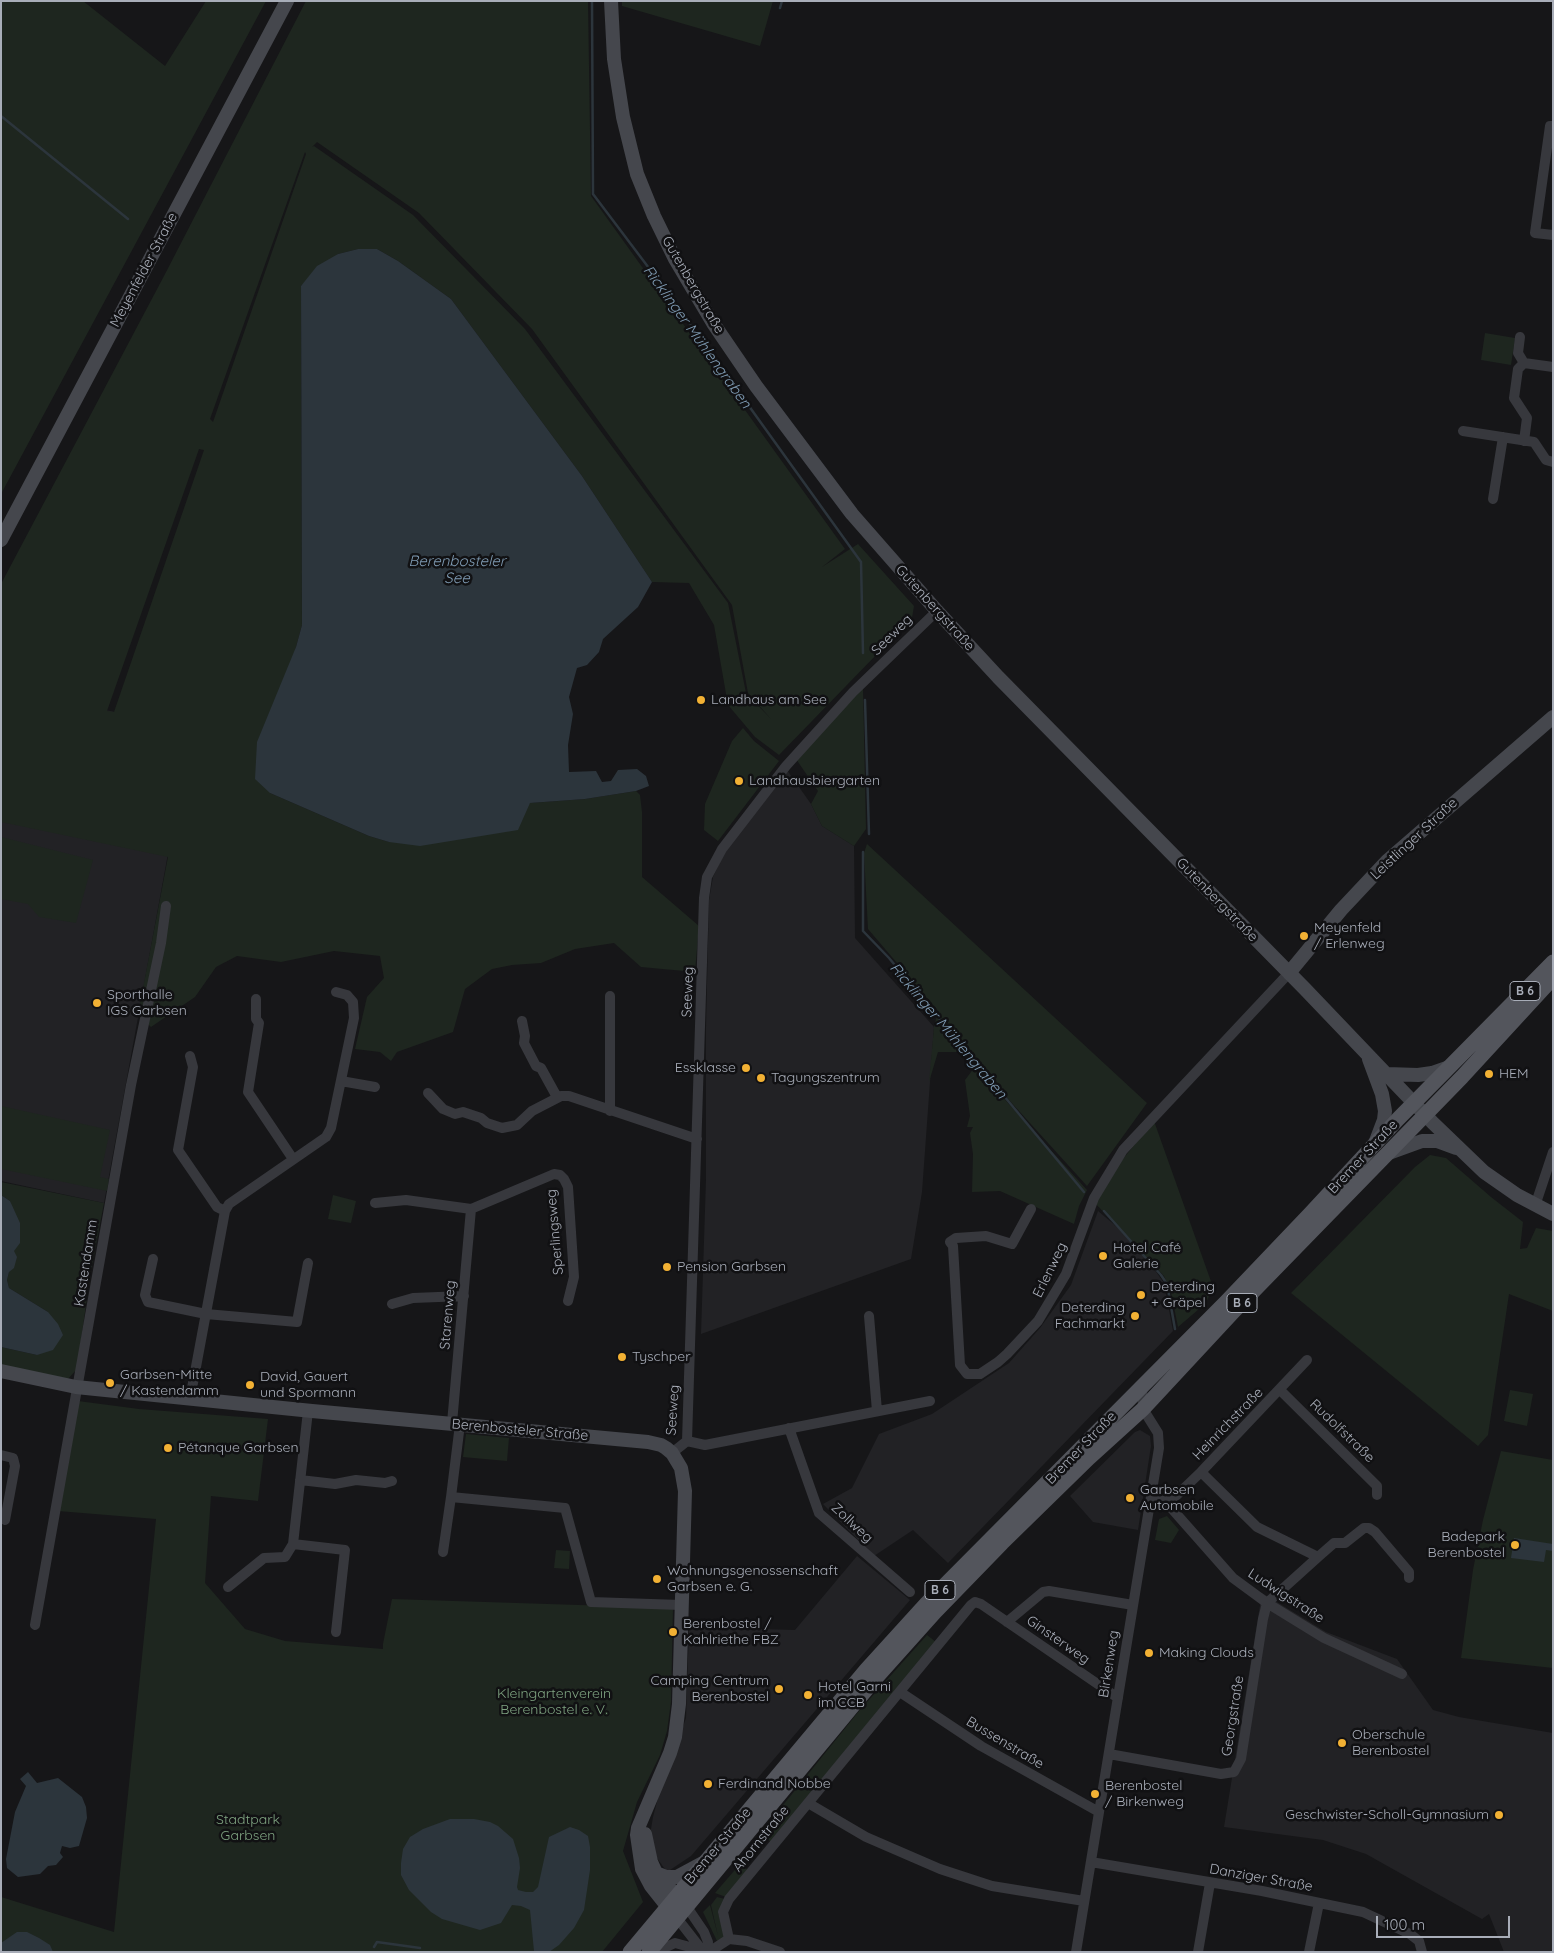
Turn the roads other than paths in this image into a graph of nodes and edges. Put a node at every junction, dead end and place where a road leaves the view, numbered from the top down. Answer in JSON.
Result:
{"nodes":[{"id":1,"x":288,"y":1,"type":"edge"},
{"id":2,"x":611,"y":1,"type":"edge"},
{"id":3,"x":1553,"y":126,"type":"edge"},
{"id":4,"x":1553,"y":235,"type":"edge"},
{"id":5,"x":1520,"y":338,"type":"dead end"},
{"id":6,"x":1524,"y":363,"type":"junction"},
{"id":7,"x":1553,"y":367,"type":"edge"},
{"id":8,"x":1463,"y":431,"type":"dead end"},
{"id":9,"x":1503,"y":437,"type":"junction"},
{"id":10,"x":1524,"y":440,"type":"junction"},
{"id":11,"x":1553,"y":462,"type":"edge"},
{"id":12,"x":1493,"y":499,"type":"dead end"},
{"id":13,"x":1,"y":540,"type":"edge"},
{"id":14,"x":937,"y":611,"type":"junction"},
{"id":15,"x":1553,"y":717,"type":"edge"},
{"id":16,"x":166,"y":906,"type":"dead end"},
{"id":17,"x":1553,"y":962,"type":"edge"},
{"id":18,"x":1288,"y":973,"type":"junction"},
{"id":19,"x":1553,"y":978,"type":"edge"},
{"id":20,"x":336,"y":992,"type":"dead end"},
{"id":21,"x":610,"y":996,"type":"dead end"},
{"id":22,"x":256,"y":999,"type":"dead end"},
{"id":23,"x":522,"y":1021,"type":"dead end"},
{"id":24,"x":190,"y":1056,"type":"dead end"},
{"id":25,"x":1368,"y":1056,"type":"junction"},
{"id":26,"x":1449,"y":1067,"type":"junction"},
{"id":27,"x":1387,"y":1074,"type":"junction"},
{"id":28,"x":341,"y":1081,"type":"junction"},
{"id":29,"x":375,"y":1087,"type":"dead end"},
{"id":30,"x":428,"y":1093,"type":"dead end"},
{"id":31,"x":557,"y":1097,"type":"junction"},
{"id":32,"x":1414,"y":1104,"type":"junction"},
{"id":33,"x":610,"y":1111,"type":"junction"},
{"id":34,"x":1425,"y":1115,"type":"junction"},
{"id":35,"x":697,"y":1139,"type":"junction"},
{"id":36,"x":1375,"y":1143,"type":"junction"},
{"id":37,"x":1459,"y":1149,"type":"junction"},
{"id":38,"x":1553,"y":1152,"type":"edge"},
{"id":39,"x":1390,"y":1153,"type":"junction"},
{"id":40,"x":293,"y":1159,"type":"junction"},
{"id":41,"x":375,"y":1203,"type":"dead end"},
{"id":42,"x":1535,"y":1206,"type":"junction"},
{"id":43,"x":471,"y":1209,"type":"junction"},
{"id":44,"x":1031,"y":1209,"type":"dead end"},
{"id":45,"x":225,"y":1211,"type":"junction"},
{"id":46,"x":1553,"y":1214,"type":"edge"},
{"id":47,"x":153,"y":1258,"type":"dead end"},
{"id":48,"x":308,"y":1263,"type":"dead end"},
{"id":49,"x":464,"y":1296,"type":"junction"},
{"id":50,"x":568,"y":1301,"type":"dead end"},
{"id":51,"x":392,"y":1304,"type":"dead end"},
{"id":52,"x":206,"y":1314,"type":"junction"},
{"id":53,"x":869,"y":1316,"type":"dead end"},
{"id":54,"x":1307,"y":1360,"type":"dead end"},
{"id":55,"x":1,"y":1371,"type":"edge"},
{"id":56,"x":1142,"y":1385,"type":"junction"},
{"id":57,"x":76,"y":1387,"type":"junction"},
{"id":58,"x":1280,"y":1390,"type":"junction"},
{"id":59,"x":190,"y":1399,"type":"junction"},
{"id":60,"x":930,"y":1401,"type":"dead end"},
{"id":61,"x":1143,"y":1409,"type":"junction"},
{"id":62,"x":308,"y":1411,"type":"junction"},
{"id":63,"x":877,"y":1411,"type":"junction"},
{"id":64,"x":456,"y":1424,"type":"junction"},
{"id":65,"x":789,"y":1428,"type":"junction"},
{"id":66,"x":687,"y":1441,"type":"junction"},
{"id":67,"x":672,"y":1454,"type":"junction"},
{"id":68,"x":1,"y":1455,"type":"edge"},
{"id":69,"x":1201,"y":1472,"type":"junction"},
{"id":70,"x":300,"y":1480,"type":"junction"},
{"id":71,"x":392,"y":1482,"type":"dead end"},
{"id":72,"x":1377,"y":1495,"type":"dead end"},
{"id":73,"x":451,"y":1497,"type":"junction"},
{"id":74,"x":1151,"y":1499,"type":"junction"},
{"id":75,"x":1166,"y":1501,"type":"junction"},
{"id":76,"x":5,"y":1520,"type":"dead end"},
{"id":77,"x":293,"y":1544,"type":"junction"},
{"id":78,"x":443,"y":1552,"type":"dead end"},
{"id":79,"x":1318,"y":1557,"type":"junction"},
{"id":80,"x":1409,"y":1578,"type":"dead end"},
{"id":81,"x":228,"y":1587,"type":"dead end"},
{"id":82,"x":910,"y":1592,"type":"dead end"},
{"id":83,"x":975,"y":1602,"type":"joint"},
{"id":84,"x":1267,"y":1603,"type":"junction"},
{"id":85,"x":681,"y":1605,"type":"junction"},
{"id":86,"x":1133,"y":1605,"type":"junction"},
{"id":87,"x":1007,"y":1622,"type":"junction"},
{"id":88,"x":35,"y":1625,"type":"dead end"},
{"id":89,"x":336,"y":1632,"type":"dead end"},
{"id":90,"x":1402,"y":1674,"type":"dead end"},
{"id":91,"x":900,"y":1692,"type":"junction"},
{"id":92,"x":1118,"y":1698,"type":"junction"},
{"id":93,"x":1114,"y":1755,"type":"junction"},
{"id":94,"x":808,"y":1803,"type":"junction"},
{"id":95,"x":645,"y":1811,"type":"junction"},
{"id":96,"x":1099,"y":1812,"type":"junction"},
{"id":97,"x":704,"y":1862,"type":"junction"},
{"id":98,"x":1091,"y":1862,"type":"junction"},
{"id":99,"x":656,"y":1873,"type":"junction"},
{"id":100,"x":1210,"y":1883,"type":"junction"},
{"id":101,"x":1084,"y":1901,"type":"junction"},
{"id":102,"x":1319,"y":1902,"type":"junction"},
{"id":103,"x":676,"y":1907,"type":"junction"},
{"id":104,"x":729,"y":1939,"type":"junction"},
{"id":105,"x":1421,"y":1947,"type":"edge"},
{"id":106,"x":705,"y":1951,"type":"edge"},
{"id":107,"x":630,"y":1952,"type":"edge"},
{"id":108,"x":648,"y":1952,"type":"edge"},
{"id":109,"x":654,"y":1952,"type":"edge"},
{"id":110,"x":780,"y":1952,"type":"edge"},
{"id":111,"x":1076,"y":1952,"type":"edge"},
{"id":112,"x":1198,"y":1952,"type":"edge"},
{"id":113,"x":1309,"y":1952,"type":"edge"}],
"edges":[{"from":1,"to":13,"type":"street","name":"Meyenfelder Straße"},
{"from":2,"to":14,"type":"street","name":"Gutenbergstraße"},
{"from":3,"to":4,"type":"street"},
{"from":5,"to":6,"type":"street"},
{"from":6,"to":7,"type":"street"},
{"from":6,"to":10,"type":"street"},
{"from":8,"to":9,"type":"street"},
{"from":9,"to":10,"type":"street"},
{"from":9,"to":12,"type":"street"},
{"from":10,"to":11,"type":"street"},
{"from":14,"to":18,"type":"street","name":"Gutenbergstraße"},
{"from":14,"to":35,"type":"street","name":"Seeweg"},
{"from":15,"to":18,"type":"street","name":"Leistlinger Straße"},
{"from":16,"to":57,"type":"street","name":"Kastendamm"},
{"from":17,"to":26,"type":"main road","name":"Bremer Straße","number":"B 6"},
{"from":18,"to":25,"type":"street","name":"Gutenbergstraße"},
{"from":18,"to":44,"type":"street","name":"Erlenweg"},
{"from":19,"to":34,"type":"main road","name":"Bremer Straße","number":"B 6"},
{"from":20,"to":28,"type":"street"},
{"from":21,"to":33,"type":"street"},
{"from":22,"to":40,"type":"street"},
{"from":23,"to":31,"type":"street"},
{"from":24,"to":45,"type":"street"},
{"from":25,"to":27,"type":"street","name":"Gutenbergstraße"},
{"from":25,"to":36,"type":"street"},
{"from":26,"to":27,"type":"street"},
{"from":26,"to":32,"type":"main road","name":"Bremer Straße","number":"B 6"},
{"from":27,"to":32,"type":"street","name":"Gutenbergstraße"},
{"from":28,"to":29,"type":"street"},
{"from":28,"to":40,"type":"street"},
{"from":30,"to":31,"type":"street"},
{"from":31,"to":33,"type":"street"},
{"from":32,"to":34,"type":"street","name":"Gutenbergstraße"},
{"from":32,"to":36,"type":"main road","name":"Bremer Straße","number":"B 6"},
{"from":33,"to":35,"type":"street"},
{"from":34,"to":37,"type":"street","name":"Gutenbergstraße"},
{"from":34,"to":39,"type":"main road","name":"Bremer Straße","number":"B 6"},
{"from":35,"to":66,"type":"street","name":"Seeweg"},
{"from":36,"to":56,"type":"main road","name":"Bremer Straße","number":"B 6"},
{"from":37,"to":39,"type":"street"},
{"from":37,"to":42,"type":"street","name":"Gutenbergstraße"},
{"from":38,"to":42,"type":"street"},
{"from":39,"to":61,"type":"main road","name":"Bremer Straße","number":"B 6"},
{"from":40,"to":45,"type":"street"},
{"from":41,"to":43,"type":"street"},
{"from":42,"to":46,"type":"street","name":"Gutenbergstraße"},
{"from":43,"to":49,"type":"street","name":"Starenweg"},
{"from":43,"to":50,"type":"street","name":"Sperlingsweg"},
{"from":45,"to":52,"type":"street"},
{"from":47,"to":52,"type":"street"},
{"from":48,"to":52,"type":"street"},
{"from":49,"to":51,"type":"street"},
{"from":49,"to":64,"type":"street","name":"Starenweg"},
{"from":52,"to":59,"type":"street"},
{"from":53,"to":63,"type":"street"},
{"from":54,"to":58,"type":"street","name":"Heinrichstraße"},
{"from":55,"to":57,"type":"street","name":"Berenbosteler Straße"},
{"from":56,"to":61,"type":"street","name":"Birkenweg"},
{"from":56,"to":97,"type":"main road","name":"Bremer Straße","number":"B 6"},
{"from":57,"to":59,"type":"street","name":"Berenbosteler Straße"},
{"from":57,"to":88,"type":"street","name":"Kastendamm"},
{"from":58,"to":69,"type":"street","name":"Heinrichstraße"},
{"from":58,"to":72,"type":"street","name":"Rudolfstraße"},
{"from":59,"to":62,"type":"street","name":"Berenbosteler Straße"},
{"from":60,"to":63,"type":"street"},
{"from":61,"to":74,"type":"street","name":"Birkenweg"},
{"from":61,"to":103,"type":"main road","name":"Bremer Straße","number":"B 6"},
{"from":62,"to":64,"type":"street","name":"Berenbosteler Straße"},
{"from":62,"to":70,"type":"street"},
{"from":63,"to":65,"type":"street"},
{"from":64,"to":67,"type":"street","name":"Berenbosteler Straße"},
{"from":64,"to":73,"type":"street","name":"Starenweg"},
{"from":65,"to":66,"type":"street"},
{"from":65,"to":82,"type":"street","name":"Zollweg"},
{"from":66,"to":67,"type":"street","name":"Seeweg"},
{"from":67,"to":85,"type":"street"},
{"from":68,"to":76,"type":"street"},
{"from":69,"to":75,"type":"street","name":"Heinrichstraße"},
{"from":69,"to":79,"type":"street"},
{"from":70,"to":71,"type":"street"},
{"from":70,"to":77,"type":"street"},
{"from":73,"to":78,"type":"street","name":"Starenweg"},
{"from":73,"to":85,"type":"street"},
{"from":74,"to":75,"type":"street"},
{"from":74,"to":86,"type":"street","name":"Birkenweg"},
{"from":75,"to":84,"type":"street","name":"Ludwigstraße"},
{"from":77,"to":81,"type":"street"},
{"from":77,"to":89,"type":"street"},
{"from":79,"to":80,"type":"street"},
{"from":79,"to":84,"type":"street"},
{"from":83,"to":87,"type":"street","name":"Ginsterweg"},
{"from":83,"to":91,"type":"street","name":"Ahornstraße"},
{"from":84,"to":90,"type":"street","name":"Ludwigstraße"},
{"from":84,"to":93,"type":"street","name":"Georgstraße"},
{"from":85,"to":95,"type":"street"},
{"from":86,"to":87,"type":"street","name":"Ginsterweg"},
{"from":86,"to":92,"type":"street","name":"Birkenweg"},
{"from":87,"to":92,"type":"street","name":"Ginsterweg"},
{"from":91,"to":94,"type":"street","name":"Ahornstraße"},
{"from":91,"to":96,"type":"street","name":"Bussenstraße"},
{"from":92,"to":93,"type":"street","name":"Birkenweg"},
{"from":93,"to":96,"type":"street","name":"Birkenweg"},
{"from":94,"to":101,"type":"street"},
{"from":94,"to":104,"type":"street","name":"Ahornstraße"},
{"from":95,"to":99,"type":"street"},
{"from":95,"to":103,"type":"street"},
{"from":96,"to":98,"type":"street","name":"Birkenweg"},
{"from":97,"to":99,"type":"street"},
{"from":97,"to":103,"type":"main road","name":"Bremer Straße","number":"B 6"},
{"from":98,"to":100,"type":"street","name":"Danziger Straße"},
{"from":98,"to":101,"type":"street","name":"Birkenweg"},
{"from":99,"to":103,"type":"street"},
{"from":100,"to":102,"type":"street","name":"Danziger Straße"},
{"from":100,"to":112,"type":"street"},
{"from":101,"to":111,"type":"street","name":"Birkenweg"},
{"from":102,"to":105,"type":"street","name":"Danziger Straße"},
{"from":102,"to":113,"type":"street"},
{"from":103,"to":106,"type":"street"},
{"from":103,"to":106,"type":"street"},
{"from":103,"to":107,"type":"main road","name":"Bremer Straße","number":"B 6"},
{"from":103,"to":108,"type":"main road","name":"Bremer Straße","number":"B 6"},
{"from":104,"to":106,"type":"street"},
{"from":104,"to":110,"type":"street"},
{"from":106,"to":109,"type":"street"}]}
